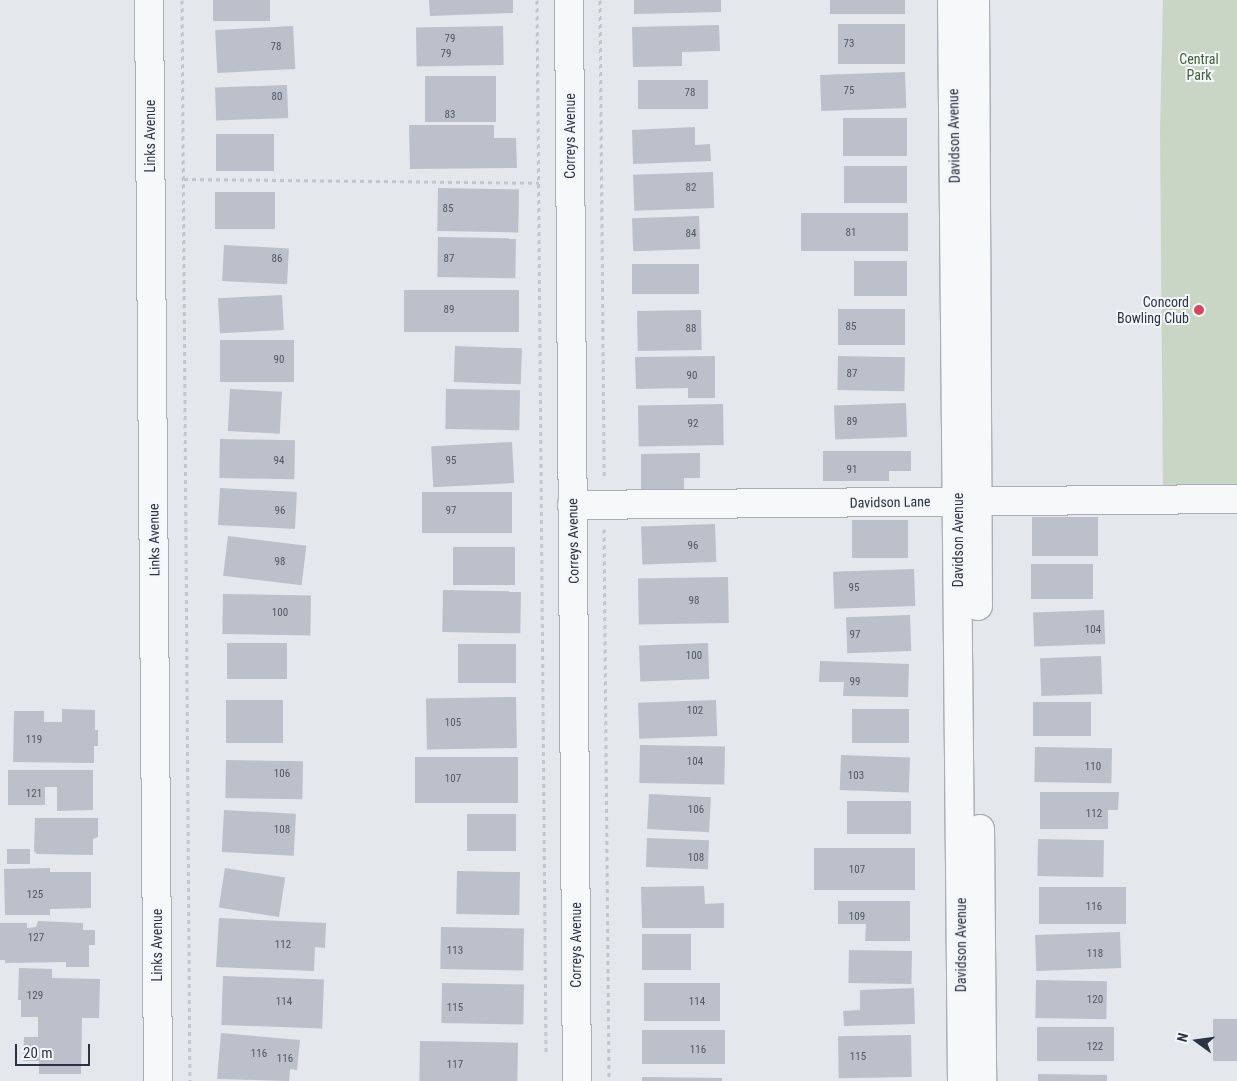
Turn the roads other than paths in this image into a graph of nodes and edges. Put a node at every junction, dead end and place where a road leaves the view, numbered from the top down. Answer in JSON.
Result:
{"nodes":[{"id":1,"x":149,"y":0,"type":"edge"},
{"id":2,"x":569,"y":0,"type":"edge"},
{"id":3,"x":952,"y":0,"type":"edge"},
{"id":4,"x":975,"y":0,"type":"edge"},
{"id":5,"x":1237,"y":499,"type":"edge"},
{"id":6,"x":968,"y":501,"type":"junction"},
{"id":7,"x":572,"y":505,"type":"junction"},
{"id":8,"x":158,"y":1081,"type":"edge"},
{"id":9,"x":577,"y":1081,"type":"edge"},
{"id":10,"x":962,"y":1081,"type":"edge"},
{"id":11,"x":982,"y":1081,"type":"edge"}],
"edges":[{"from":1,"to":8,"type":"street","name":"Links Avenue"},
{"from":2,"to":7,"type":"street","name":"Correys Avenue"},
{"from":3,"to":6,"type":"street","name":"Davidson Avenue"},
{"from":4,"to":6,"type":"street","name":"Davidson Avenue"},
{"from":5,"to":6,"type":"street","name":"Davidson Lane"},
{"from":6,"to":7,"type":"street","name":"Davidson Lane"},
{"from":6,"to":10,"type":"street","name":"Davidson Avenue"},
{"from":6,"to":11,"type":"street","name":"Davidson Avenue"},
{"from":7,"to":9,"type":"street","name":"Correys Avenue"}]}
